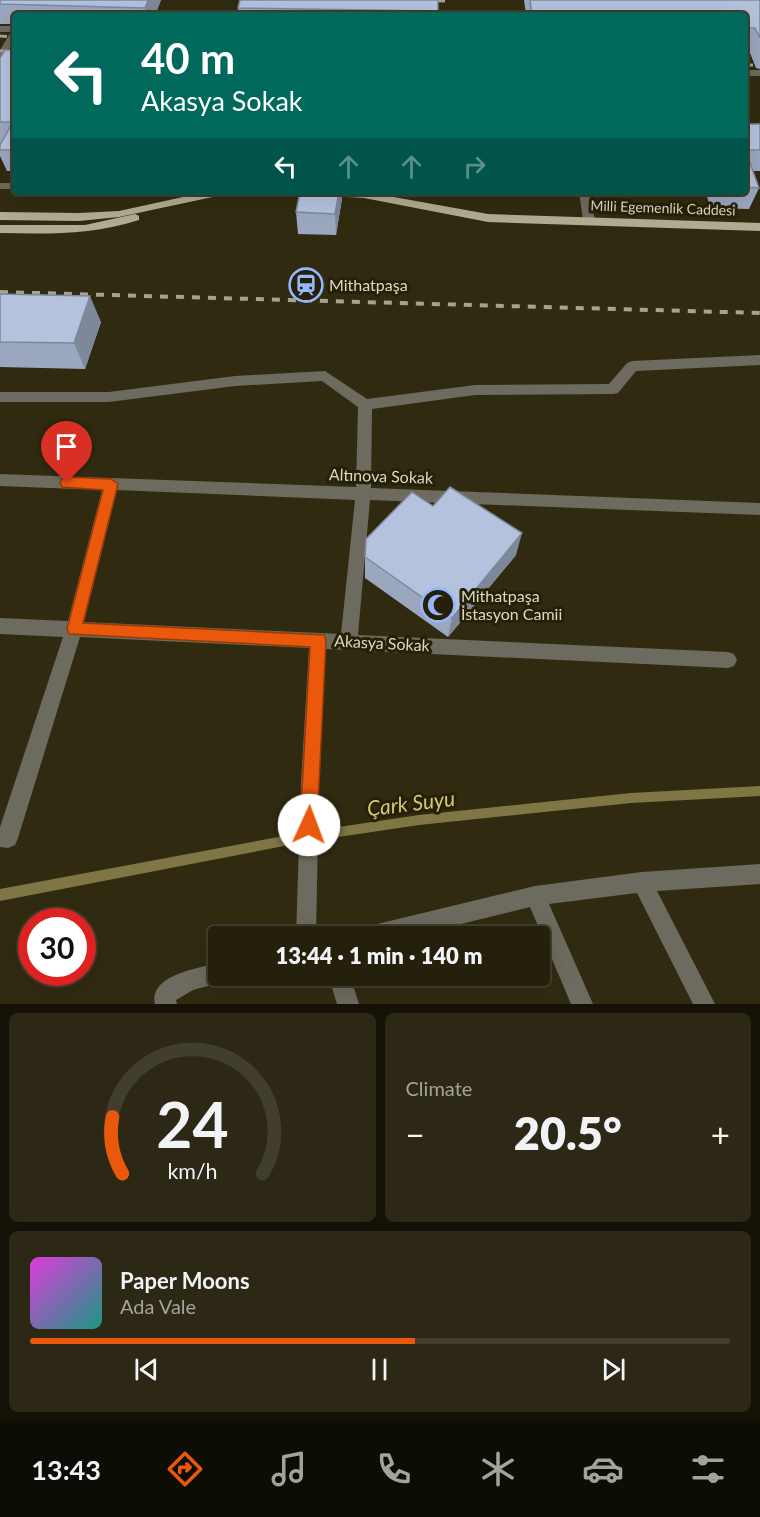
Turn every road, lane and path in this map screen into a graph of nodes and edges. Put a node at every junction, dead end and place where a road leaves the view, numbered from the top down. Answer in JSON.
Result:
{"nodes":[{"id":1,"x":12,"y":36,"type":"edge"},
{"id":2,"x":0,"y":58,"type":"edge"},
{"id":3,"x":12,"y":60,"type":"edge"},
{"id":4,"x":209,"y":195,"type":"edge"},
{"id":5,"x":364,"y":195,"type":"edge"},
{"id":6,"x":585,"y":195,"type":"edge"},
{"id":7,"x":180,"y":202,"type":"junction"},
{"id":8,"x":0,"y":216,"type":"edge"},
{"id":9,"x":589,"y":220,"type":"junction"},
{"id":10,"x":760,"y":227,"type":"edge"},
{"id":11,"x":0,"y":229,"type":"edge"},
{"id":12,"x":760,"y":360,"type":"edge"},
{"id":13,"x":0,"y":397,"type":"edge"},
{"id":14,"x":365,"y":405,"type":"junction"},
{"id":15,"x":0,"y":480,"type":"edge"},
{"id":16,"x":111,"y":484,"type":"junction"},
{"id":17,"x":363,"y":493,"type":"junction"},
{"id":18,"x":760,"y":509,"type":"edge"},
{"id":19,"x":0,"y":626,"type":"edge"},
{"id":20,"x":74,"y":629,"type":"junction"},
{"id":21,"x":318,"y":640,"type":"junction"},
{"id":22,"x":349,"y":641,"type":"junction"},
{"id":23,"x":728,"y":660,"type":"dead end"},
{"id":24,"x":0,"y":837,"type":"edge"},
{"id":25,"x":760,"y":874,"type":"edge"},
{"id":26,"x":642,"y":882,"type":"junction"},
{"id":27,"x":535,"y":896,"type":"junction"},
{"id":28,"x":306,"y":926,"type":"edge"},
{"id":29,"x":410,"y":926,"type":"edge"},
{"id":30,"x":208,"y":976,"type":"edge"},
{"id":31,"x":342,"y":986,"type":"edge"},
{"id":32,"x":165,"y":999,"type":"edge"},
{"id":33,"x":348,"y":1004,"type":"edge"},
{"id":34,"x":582,"y":1004,"type":"edge"},
{"id":35,"x":704,"y":1004,"type":"edge"}],
"edges":[{"from":1,"to":2,"type":"street"},
{"from":2,"to":3,"type":"street"},
{"from":4,"to":7,"type":"main road"},
{"from":5,"to":9,"type":"main road","name":"Milli Egemenlik Caddesi"},
{"from":6,"to":9,"type":"street"},
{"from":7,"to":8,"type":"main road"},
{"from":7,"to":11,"type":"main road"},
{"from":9,"to":10,"type":"main road","name":"Milli Egemenlik Caddesi"},
{"from":12,"to":14,"type":"street"},
{"from":13,"to":14,"type":"street"},
{"from":14,"to":17,"type":"street"},
{"from":15,"to":16,"type":"street","name":"Altınova Sokak"},
{"from":16,"to":17,"type":"street","name":"Altınova Sokak"},
{"from":16,"to":20,"type":"street"},
{"from":17,"to":18,"type":"street","name":"Altınova Sokak"},
{"from":17,"to":22,"type":"street"},
{"from":19,"to":20,"type":"street","name":"Akasya Sokak"},
{"from":20,"to":21,"type":"street","name":"Akasya Sokak"},
{"from":20,"to":24,"type":"street"},
{"from":21,"to":22,"type":"street","name":"Akasya Sokak"},
{"from":21,"to":28,"type":"street"},
{"from":22,"to":23,"type":"street","name":"Akasya Sokak"},
{"from":25,"to":26,"type":"street"},
{"from":26,"to":27,"type":"street"},
{"from":26,"to":35,"type":"street"},
{"from":27,"to":29,"type":"street"},
{"from":27,"to":34,"type":"street"},
{"from":30,"to":32,"type":"street"},
{"from":31,"to":33,"type":"street"}]}
